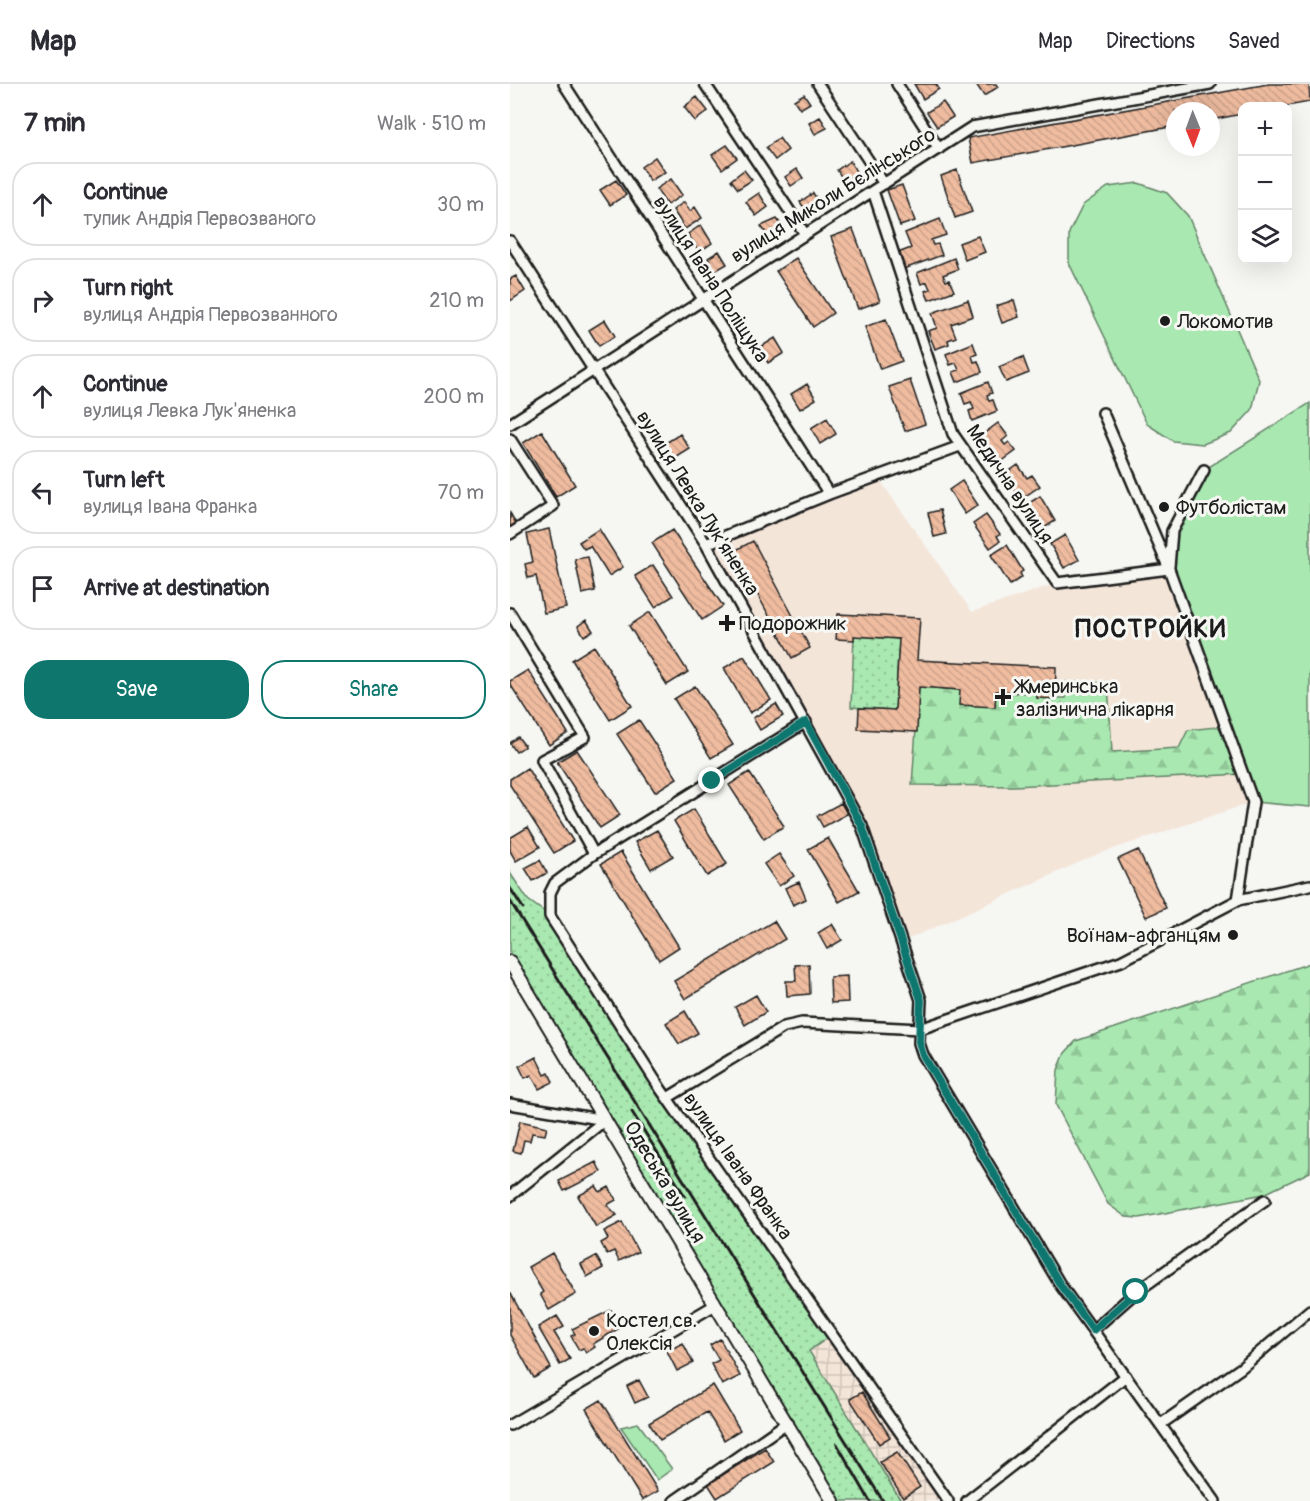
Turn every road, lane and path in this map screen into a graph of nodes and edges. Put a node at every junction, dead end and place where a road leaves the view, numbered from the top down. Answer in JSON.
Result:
{"nodes":[{"id":1,"x":564,"y":84,"type":"edge"},
{"id":2,"x":705,"y":84,"type":"edge"},
{"id":3,"x":818,"y":84,"type":"edge"},
{"id":4,"x":897,"y":84,"type":"edge"},
{"id":5,"x":1210,"y":84,"type":"edge"},
{"id":6,"x":939,"y":149,"type":"junction"},
{"id":7,"x":884,"y":184,"type":"junction"},
{"id":8,"x":873,"y":192,"type":"junction"},
{"id":9,"x":805,"y":234,"type":"junction"},
{"id":10,"x":510,"y":241,"type":"edge"},
{"id":11,"x":702,"y":299,"type":"junction"},
{"id":12,"x":593,"y":370,"type":"junction"},
{"id":13,"x":1103,"y":412,"type":"dead end"},
{"id":14,"x":510,"y":424,"type":"edge"},
{"id":15,"x":510,"y":439,"type":"edge"},
{"id":16,"x":960,"y":446,"type":"junction"},
{"id":17,"x":1204,"y":470,"type":"dead end"},
{"id":18,"x":829,"y":494,"type":"junction"},
{"id":19,"x":510,"y":534,"type":"edge"},
{"id":20,"x":706,"y":544,"type":"junction"},
{"id":21,"x":1169,"y":569,"type":"junction"},
{"id":22,"x":510,"y":613,"type":"edge"},
{"id":23,"x":806,"y":722,"type":"junction"},
{"id":24,"x":594,"y":854,"type":"junction"},
{"id":25,"x":1310,"y":885,"type":"edge"},
{"id":26,"x":1238,"y":900,"type":"junction"},
{"id":27,"x":510,"y":962,"type":"edge"},
{"id":28,"x":920,"y":1029,"type":"junction"},
{"id":29,"x":669,"y":1097,"type":"junction"},
{"id":30,"x":510,"y":1104,"type":"edge"},
{"id":31,"x":605,"y":1120,"type":"junction"},
{"id":32,"x":510,"y":1196,"type":"edge"},
{"id":33,"x":1265,"y":1200,"type":"dead end"},
{"id":34,"x":715,"y":1305,"type":"junction"},
{"id":35,"x":1310,"y":1310,"type":"edge"},
{"id":36,"x":1093,"y":1330,"type":"junction"},
{"id":37,"x":1126,"y":1376,"type":"junction"},
{"id":38,"x":788,"y":1422,"type":"junction"},
{"id":39,"x":1161,"y":1424,"type":"junction"},
{"id":40,"x":510,"y":1425,"type":"edge"},
{"id":41,"x":674,"y":1501,"type":"edge"},
{"id":42,"x":833,"y":1501,"type":"edge"},
{"id":43,"x":948,"y":1501,"type":"edge"},
{"id":44,"x":967,"y":1501,"type":"edge"},
{"id":45,"x":1215,"y":1501,"type":"edge"}],
"edges":[{"from":1,"to":11,"type":"street","name":"вулиця Івана Поліщука"},
{"from":2,"to":9,"type":"street"},
{"from":3,"to":7,"type":"street"},
{"from":4,"to":6,"type":"street"},
{"from":5,"to":6,"type":"street","name":"вулиця Миколи Бєлінського"},
{"from":6,"to":7,"type":"street","name":"вулиця Миколи Бєлінського"},
{"from":7,"to":8,"type":"street","name":"вулиця Миколи Бєлінського"},
{"from":8,"to":9,"type":"street","name":"вулиця Миколи Бєлінського"},
{"from":8,"to":16,"type":"street","name":"Медична вулиця"},
{"from":9,"to":11,"type":"street","name":"вулиця Миколи Бєлінського"},
{"from":10,"to":12,"type":"street","name":"вулиця Левка Лук'яненка"},
{"from":11,"to":12,"type":"street","name":"вулиця Миколи Бєлінського"},
{"from":11,"to":18,"type":"street","name":"вулиця Івана Поліщука"},
{"from":12,"to":14,"type":"street","name":"вулиця Миколи Бєлінського"},
{"from":12,"to":20,"type":"street","name":"вулиця Левка Лук'яненка"},
{"from":13,"to":21,"type":"street"},
{"from":15,"to":19,"type":"street"},
{"from":16,"to":18,"type":"street"},
{"from":16,"to":21,"type":"street","name":"Медична вулиця"},
{"from":17,"to":21,"type":"street"},
{"from":18,"to":20,"type":"street"},
{"from":20,"to":23,"type":"street","name":"вулиця Левка Лук'яненка"},
{"from":21,"to":26,"type":"street"},
{"from":22,"to":24,"type":"street"},
{"from":23,"to":24,"type":"street","name":"вулиця Івана Франка"},
{"from":23,"to":28,"type":"street","name":"вулиця Левка Лук'яненка"},
{"from":24,"to":29,"type":"street","name":"вулиця Івана Франка"},
{"from":25,"to":26,"type":"street"},
{"from":26,"to":28,"type":"street"},
{"from":27,"to":31,"type":"main road","name":"Одеська вулиця"},
{"from":28,"to":29,"type":"street"},
{"from":28,"to":36,"type":"street","name":"вулиця Левка Лук'яненка"},
{"from":29,"to":43,"type":"street","name":"вулиця Івана Франка"},
{"from":30,"to":31,"type":"street"},
{"from":31,"to":32,"type":"street"},
{"from":31,"to":34,"type":"main road","name":"Одеська вулиця"},
{"from":33,"to":36,"type":"street"},
{"from":34,"to":38,"type":"main road","name":"Одеська вулиця"},
{"from":34,"to":40,"type":"street"},
{"from":35,"to":39,"type":"street"},
{"from":36,"to":37,"type":"street","name":"вулиця Левка Лук'яненка"},
{"from":37,"to":39,"type":"street","name":"вулиця Левка Лук'яненка"},
{"from":37,"to":44,"type":"street"},
{"from":38,"to":41,"type":"street"},
{"from":38,"to":42,"type":"main road","name":"Одеська вулиця"},
{"from":39,"to":45,"type":"street","name":"вулиця Левка Лук'яненка"}]}
